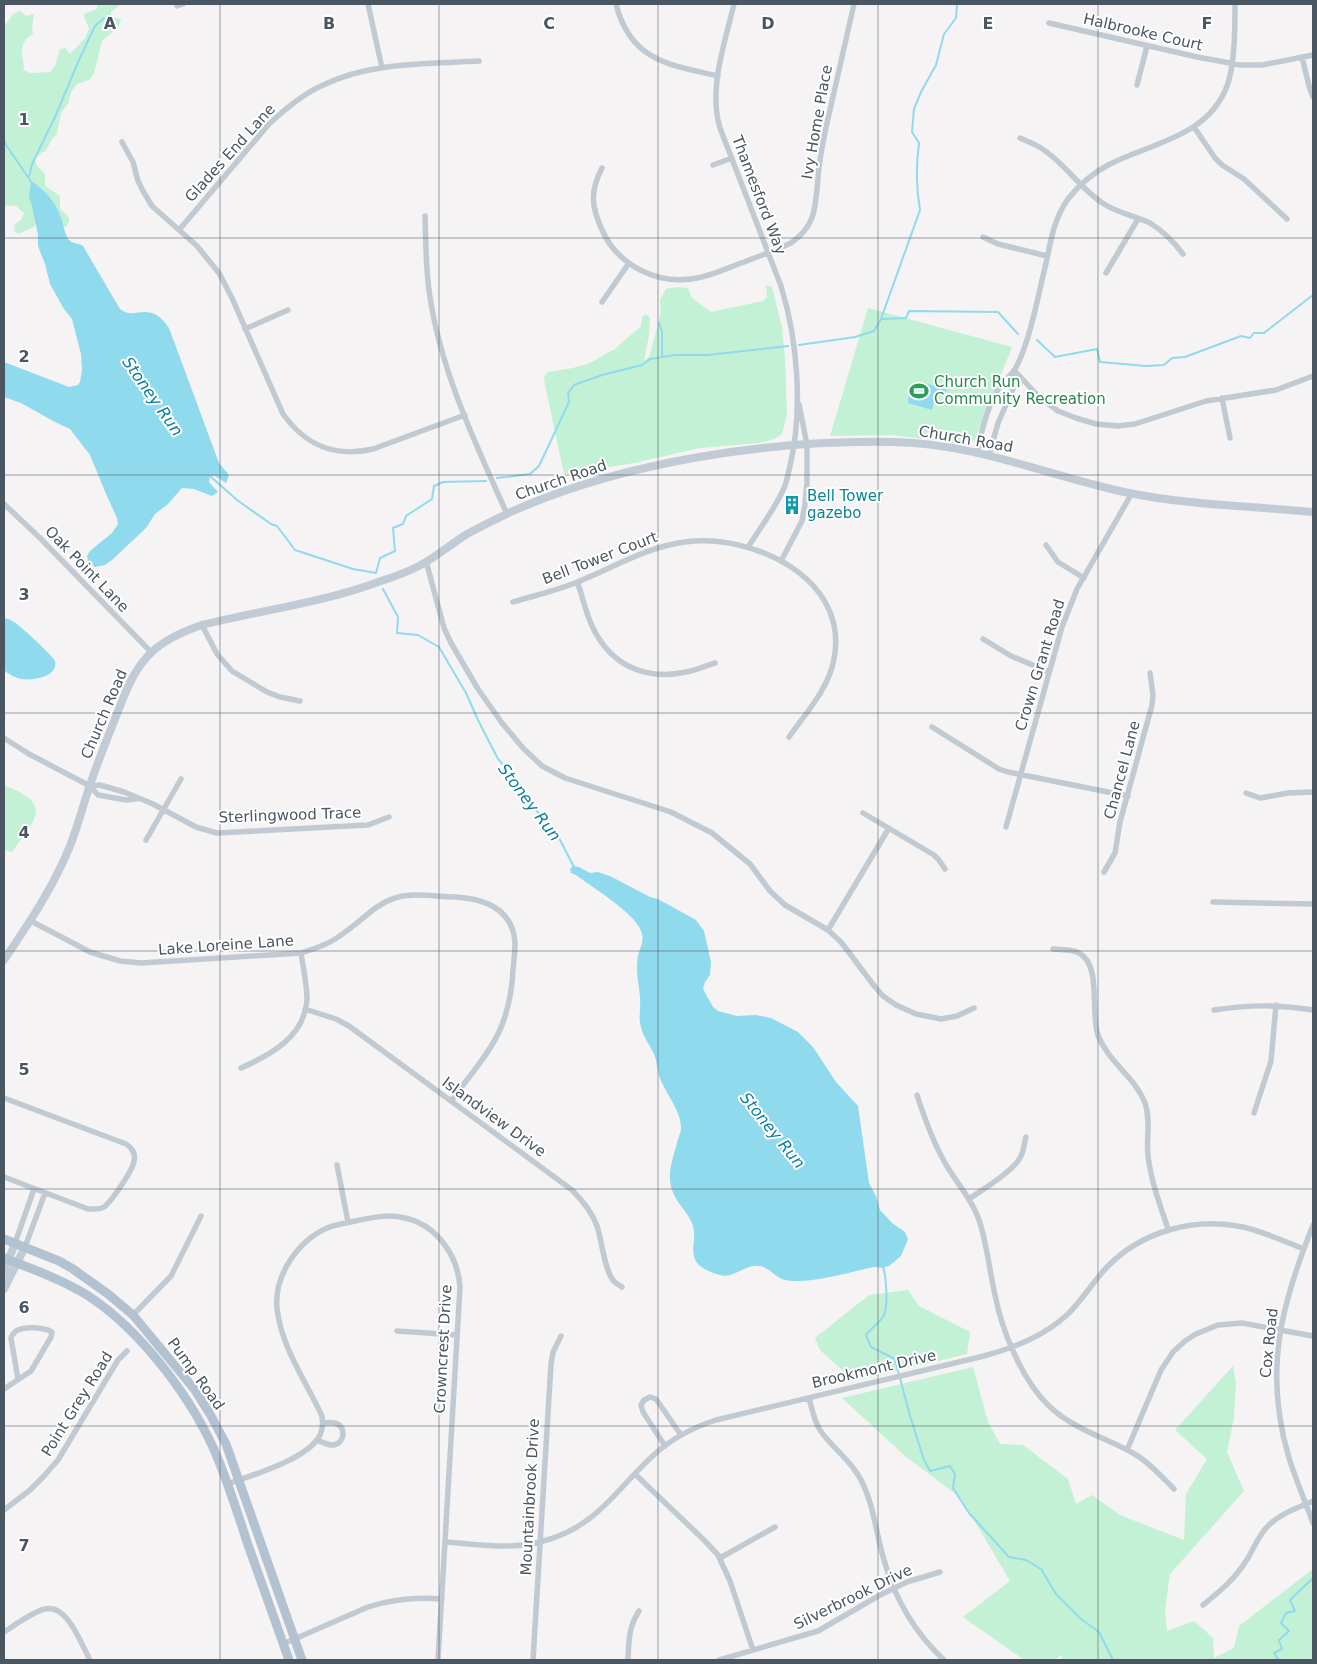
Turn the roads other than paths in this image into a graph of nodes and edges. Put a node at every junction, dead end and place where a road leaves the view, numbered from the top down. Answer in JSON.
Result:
{"nodes":[{"id":1,"x":183,"y":4,"type":"edge"},
{"id":2,"x":368,"y":4,"type":"edge"},
{"id":3,"x":616,"y":4,"type":"edge"},
{"id":4,"x":734,"y":4,"type":"edge"},
{"id":5,"x":854,"y":4,"type":"edge"},
{"id":6,"x":1235,"y":4,"type":"edge"},
{"id":7,"x":177,"y":6,"type":"dead end"},
{"id":8,"x":1049,"y":23,"type":"dead end"},
{"id":9,"x":1147,"y":46,"type":"junction"},
{"id":10,"x":1313,"y":55,"type":"edge"},
{"id":11,"x":1302,"y":57,"type":"junction"},
{"id":12,"x":479,"y":61,"type":"dead end"},
{"id":13,"x":1231,"y":64,"type":"junction"},
{"id":14,"x":382,"y":68,"type":"junction"},
{"id":15,"x":718,"y":76,"type":"junction"},
{"id":16,"x":1137,"y":84,"type":"dead end"},
{"id":17,"x":1313,"y":97,"type":"edge"},
{"id":18,"x":1194,"y":127,"type":"junction"},
{"id":19,"x":1020,"y":138,"type":"dead end"},
{"id":20,"x":122,"y":142,"type":"dead end"},
{"id":21,"x":732,"y":158,"type":"junction"},
{"id":22,"x":713,"y":165,"type":"dead end"},
{"id":23,"x":602,"y":168,"type":"dead end"},
{"id":24,"x":1082,"y":185,"type":"junction"},
{"id":25,"x":425,"y":216,"type":"dead end"},
{"id":26,"x":1138,"y":219,"type":"junction"},
{"id":27,"x":1287,"y":219,"type":"dead end"},
{"id":28,"x":178,"y":230,"type":"junction"},
{"id":29,"x":983,"y":237,"type":"dead end"},
{"id":30,"x":768,"y":252,"type":"junction"},
{"id":31,"x":1184,"y":254,"type":"dead end"},
{"id":32,"x":1047,"y":256,"type":"junction"},
{"id":33,"x":629,"y":263,"type":"junction"},
{"id":34,"x":1106,"y":273,"type":"dead end"},
{"id":35,"x":602,"y":302,"type":"dead end"},
{"id":36,"x":288,"y":310,"type":"dead end"},
{"id":37,"x":245,"y":328,"type":"junction"},
{"id":38,"x":1014,"y":370,"type":"junction"},
{"id":39,"x":1313,"y":376,"type":"edge"},
{"id":40,"x":797,"y":394,"type":"junction"},
{"id":41,"x":1222,"y":398,"type":"junction"},
{"id":42,"x":465,"y":415,"type":"junction"},
{"id":43,"x":1230,"y":438,"type":"dead end"},
{"id":44,"x":807,"y":445,"type":"junction"},
{"id":45,"x":795,"y":446,"type":"junction"},
{"id":46,"x":977,"y":452,"type":"junction"},
{"id":47,"x":990,"y":455,"type":"junction"},
{"id":48,"x":1132,"y":494,"type":"junction"},
{"id":49,"x":4,"y":504,"type":"edge"},
{"id":50,"x":1313,"y":512,"type":"edge"},
{"id":51,"x":507,"y":514,"type":"junction"},
{"id":52,"x":1046,"y":545,"type":"dead end"},
{"id":53,"x":748,"y":546,"type":"junction"},
{"id":54,"x":426,"y":561,"type":"junction"},
{"id":55,"x":781,"y":561,"type":"junction"},
{"id":56,"x":1084,"y":578,"type":"junction"},
{"id":57,"x":580,"y":581,"type":"junction"},
{"id":58,"x":513,"y":602,"type":"dead end"},
{"id":59,"x":202,"y":625,"type":"junction"},
{"id":60,"x":983,"y":639,"type":"dead end"},
{"id":61,"x":151,"y":652,"type":"junction"},
{"id":62,"x":715,"y":663,"type":"dead end"},
{"id":63,"x":1049,"y":672,"type":"junction"},
{"id":64,"x":1150,"y":673,"type":"dead end"},
{"id":65,"x":300,"y":701,"type":"dead end"},
{"id":66,"x":932,"y":727,"type":"dead end"},
{"id":67,"x":789,"y":737,"type":"dead end"},
{"id":68,"x":4,"y":738,"type":"edge"},
{"id":69,"x":1020,"y":775,"type":"junction"},
{"id":70,"x":181,"y":780,"type":"dead end"},
{"id":71,"x":90,"y":786,"type":"junction"},
{"id":72,"x":1313,"y":792,"type":"edge"},
{"id":73,"x":1246,"y":793,"type":"dead end"},
{"id":74,"x":1128,"y":796,"type":"junction"},
{"id":75,"x":138,"y":799,"type":"junction"},
{"id":76,"x":164,"y":810,"type":"junction"},
{"id":77,"x":863,"y":813,"type":"dead end"},
{"id":78,"x":389,"y":816,"type":"dead end"},
{"id":79,"x":1006,"y":827,"type":"dead end"},
{"id":80,"x":889,"y":828,"type":"junction"},
{"id":81,"x":146,"y":840,"type":"dead end"},
{"id":82,"x":945,"y":869,"type":"dead end"},
{"id":83,"x":1104,"y":872,"type":"dead end"},
{"id":84,"x":1213,"y":902,"type":"dead end"},
{"id":85,"x":1313,"y":904,"type":"edge"},
{"id":86,"x":31,"y":921,"type":"junction"},
{"id":87,"x":828,"y":930,"type":"junction"},
{"id":88,"x":21,"y":934,"type":"junction"},
{"id":89,"x":1053,"y":949,"type":"dead end"},
{"id":90,"x":4,"y":951,"type":"edge"},
{"id":91,"x":301,"y":953,"type":"junction"},
{"id":92,"x":4,"y":960,"type":"edge"},
{"id":93,"x":1276,"y":1005,"type":"junction"},
{"id":94,"x":974,"y":1008,"type":"dead end"},
{"id":95,"x":305,"y":1010,"type":"junction"},
{"id":96,"x":1214,"y":1010,"type":"dead end"},
{"id":97,"x":1313,"y":1010,"type":"edge"},
{"id":98,"x":241,"y":1068,"type":"dead end"},
{"id":99,"x":917,"y":1095,"type":"dead end"},
{"id":100,"x":4,"y":1098,"type":"edge"},
{"id":101,"x":451,"y":1101,"type":"junction"},
{"id":102,"x":1254,"y":1113,"type":"dead end"},
{"id":103,"x":1026,"y":1137,"type":"dead end"},
{"id":104,"x":337,"y":1165,"type":"dead end"},
{"id":105,"x":4,"y":1177,"type":"edge"},
{"id":106,"x":34,"y":1189,"type":"junction"},
{"id":107,"x":45,"y":1193,"type":"junction"},
{"id":108,"x":969,"y":1199,"type":"junction"},
{"id":109,"x":201,"y":1216,"type":"dead end"},
{"id":110,"x":348,"y":1222,"type":"junction"},
{"id":111,"x":1313,"y":1225,"type":"edge"},
{"id":112,"x":1168,"y":1229,"type":"junction"},
{"id":113,"x":4,"y":1239,"type":"edge"},
{"id":114,"x":15,"y":1243,"type":"junction"},
{"id":115,"x":25,"y":1247,"type":"junction"},
{"id":116,"x":1304,"y":1249,"type":"junction"},
{"id":117,"x":10,"y":1260,"type":"edge"},
{"id":118,"x":4,"y":1272,"type":"edge"},
{"id":119,"x":622,"y":1287,"type":"dead end"},
{"id":120,"x":4,"y":1289,"type":"edge"},
{"id":121,"x":133,"y":1314,"type":"junction"},
{"id":122,"x":1280,"y":1330,"type":"junction"},
{"id":123,"x":397,"y":1331,"type":"dead end"},
{"id":124,"x":458,"y":1335,"type":"junction"},
{"id":125,"x":560,"y":1336,"type":"dead end"},
{"id":126,"x":1313,"y":1336,"type":"edge"},
{"id":127,"x":1013,"y":1348,"type":"junction"},
{"id":128,"x":127,"y":1351,"type":"dead end"},
{"id":129,"x":18,"y":1379,"type":"junction"},
{"id":130,"x":4,"y":1389,"type":"edge"},
{"id":131,"x":809,"y":1398,"type":"junction"},
{"id":132,"x":323,"y":1423,"type":"junction"},
{"id":133,"x":681,"y":1435,"type":"junction"},
{"id":134,"x":317,"y":1440,"type":"junction"},
{"id":135,"x":665,"y":1446,"type":"junction"},
{"id":136,"x":1127,"y":1450,"type":"junction"},
{"id":137,"x":636,"y":1474,"type":"junction"},
{"id":138,"x":239,"y":1480,"type":"junction"},
{"id":139,"x":227,"y":1484,"type":"junction"},
{"id":140,"x":1174,"y":1489,"type":"dead end"},
{"id":141,"x":1313,"y":1501,"type":"edge"},
{"id":142,"x":1306,"y":1504,"type":"junction"},
{"id":143,"x":4,"y":1510,"type":"edge"},
{"id":144,"x":1313,"y":1522,"type":"edge"},
{"id":145,"x":775,"y":1527,"type":"dead end"},
{"id":146,"x":445,"y":1542,"type":"junction"},
{"id":147,"x":540,"y":1542,"type":"junction"},
{"id":148,"x":720,"y":1558,"type":"junction"},
{"id":149,"x":940,"y":1572,"type":"dead end"},
{"id":150,"x":894,"y":1588,"type":"junction"},
{"id":151,"x":442,"y":1599,"type":"junction"},
{"id":152,"x":1203,"y":1605,"type":"dead end"},
{"id":153,"x":638,"y":1611,"type":"dead end"},
{"id":154,"x":4,"y":1632,"type":"edge"},
{"id":155,"x":295,"y":1640,"type":"junction"},
{"id":156,"x":283,"y":1644,"type":"junction"},
{"id":157,"x":753,"y":1650,"type":"junction"},
{"id":158,"x":90,"y":1660,"type":"edge"},
{"id":159,"x":289,"y":1660,"type":"edge"},
{"id":160,"x":302,"y":1660,"type":"edge"},
{"id":161,"x":438,"y":1660,"type":"edge"},
{"id":162,"x":533,"y":1660,"type":"edge"},
{"id":163,"x":628,"y":1660,"type":"edge"},
{"id":164,"x":719,"y":1660,"type":"edge"},
{"id":165,"x":944,"y":1660,"type":"edge"}],
"edges":[{"from":1,"to":7,"type":"street"},
{"from":2,"to":14,"type":"street"},
{"from":3,"to":15,"type":"street"},
{"from":4,"to":15,"type":"street","name":"Thamesford Way"},
{"from":5,"to":30,"type":"street","name":"Ivy Home Place"},
{"from":6,"to":13,"type":"street"},
{"from":8,"to":9,"type":"street","name":"Halbrooke Court"},
{"from":9,"to":13,"type":"street","name":"Halbrooke Court"},
{"from":9,"to":16,"type":"street"},
{"from":10,"to":11,"type":"street","name":"Halbrooke Court"},
{"from":11,"to":13,"type":"street","name":"Halbrooke Court"},
{"from":11,"to":17,"type":"street"},
{"from":12,"to":14,"type":"street","name":"Glades End Lane"},
{"from":13,"to":18,"type":"street"},
{"from":14,"to":28,"type":"street","name":"Glades End Lane"},
{"from":15,"to":21,"type":"street","name":"Thamesford Way"},
{"from":18,"to":24,"type":"street"},
{"from":18,"to":27,"type":"street"},
{"from":19,"to":24,"type":"street"},
{"from":20,"to":28,"type":"street"},
{"from":21,"to":22,"type":"street"},
{"from":21,"to":30,"type":"street","name":"Thamesford Way"},
{"from":23,"to":33,"type":"street","name":"Ivy Home Place"},
{"from":24,"to":26,"type":"street"},
{"from":24,"to":32,"type":"street"},
{"from":25,"to":42,"type":"street"},
{"from":26,"to":31,"type":"street"},
{"from":26,"to":34,"type":"street"},
{"from":28,"to":37,"type":"street"},
{"from":29,"to":32,"type":"street"},
{"from":30,"to":33,"type":"street","name":"Ivy Home Place"},
{"from":30,"to":40,"type":"street","name":"Thamesford Way"},
{"from":32,"to":38,"type":"street"},
{"from":33,"to":35,"type":"street"},
{"from":36,"to":37,"type":"street"},
{"from":37,"to":42,"type":"street"},
{"from":38,"to":41,"type":"street"},
{"from":38,"to":46,"type":"street"},
{"from":38,"to":47,"type":"street"},
{"from":39,"to":41,"type":"street"},
{"from":40,"to":44,"type":"street","name":"Thamesford Way"},
{"from":40,"to":45,"type":"street","name":"Thamesford Way"},
{"from":41,"to":43,"type":"street"},
{"from":42,"to":51,"type":"street"},
{"from":44,"to":45,"type":"main road","name":"Church Road"},
{"from":44,"to":46,"type":"main road","name":"Church Road"},
{"from":44,"to":55,"type":"street","name":"Thamesford Way"},
{"from":45,"to":51,"type":"main road","name":"Church Road"},
{"from":45,"to":53,"type":"street","name":"Thamesford Way"},
{"from":46,"to":47,"type":"main road","name":"Church Road"},
{"from":47,"to":48,"type":"main road","name":"Church Road"},
{"from":48,"to":50,"type":"main road","name":"Church Road"},
{"from":48,"to":56,"type":"street","name":"Crown Grant Road"},
{"from":49,"to":61,"type":"street","name":"Oak Point Lane"},
{"from":51,"to":54,"type":"main road","name":"Church Road"},
{"from":52,"to":56,"type":"street"},
{"from":53,"to":55,"type":"street","name":"Bell Tower Court"},
{"from":53,"to":57,"type":"street","name":"Bell Tower Court"},
{"from":54,"to":59,"type":"main road","name":"Church Road"},
{"from":54,"to":87,"type":"street"},
{"from":55,"to":67,"type":"street","name":"Bell Tower Court"},
{"from":56,"to":63,"type":"street","name":"Crown Grant Road"},
{"from":57,"to":58,"type":"street","name":"Bell Tower Court"},
{"from":57,"to":62,"type":"street"},
{"from":59,"to":61,"type":"main road","name":"Church Road"},
{"from":59,"to":65,"type":"street"},
{"from":60,"to":63,"type":"street"},
{"from":61,"to":71,"type":"main road","name":"Church Road"},
{"from":63,"to":69,"type":"street","name":"Crown Grant Road"},
{"from":64,"to":74,"type":"street","name":"Chancel Lane"},
{"from":66,"to":69,"type":"street"},
{"from":68,"to":71,"type":"street"},
{"from":69,"to":74,"type":"street"},
{"from":69,"to":79,"type":"street","name":"Crown Grant Road"},
{"from":70,"to":76,"type":"street"},
{"from":71,"to":75,"type":"street","name":"Sterlingwood Trace"},
{"from":71,"to":75,"type":"street","name":"Sterlingwood Trace"},
{"from":71,"to":86,"type":"main road","name":"Church Road"},
{"from":72,"to":73,"type":"street"},
{"from":74,"to":83,"type":"street","name":"Chancel Lane"},
{"from":75,"to":76,"type":"street","name":"Sterlingwood Trace"},
{"from":76,"to":78,"type":"street","name":"Sterlingwood Trace"},
{"from":76,"to":81,"type":"street"},
{"from":77,"to":80,"type":"street"},
{"from":80,"to":82,"type":"street"},
{"from":80,"to":87,"type":"street"},
{"from":84,"to":85,"type":"street"},
{"from":86,"to":88,"type":"main road","name":"Church Road"},
{"from":86,"to":91,"type":"street","name":"Lake Loreine Lane"},
{"from":87,"to":94,"type":"street"},
{"from":88,"to":90,"type":"main road","name":"Church Road"},
{"from":88,"to":92,"type":"main road","name":"Church Road"},
{"from":89,"to":112,"type":"street"},
{"from":91,"to":95,"type":"street"},
{"from":91,"to":101,"type":"street","name":"Lake Loreine Lane"},
{"from":93,"to":96,"type":"street"},
{"from":93,"to":97,"type":"street"},
{"from":93,"to":102,"type":"street"},
{"from":95,"to":98,"type":"street"},
{"from":95,"to":101,"type":"street","name":"Islandview Drive"},
{"from":99,"to":108,"type":"street"},
{"from":100,"to":107,"type":"street"},
{"from":101,"to":119,"type":"street","name":"Islandview Drive"},
{"from":103,"to":108,"type":"street"},
{"from":104,"to":110,"type":"street"},
{"from":105,"to":106,"type":"street"},
{"from":106,"to":107,"type":"street"},
{"from":106,"to":114,"type":"street"},
{"from":107,"to":115,"type":"street"},
{"from":108,"to":127,"type":"street"},
{"from":109,"to":121,"type":"street"},
{"from":110,"to":124,"type":"street","name":"Crowncrest Drive"},
{"from":110,"to":132,"type":"street","name":"Crowncrest Drive"},
{"from":111,"to":116,"type":"street","name":"Cox Road"},
{"from":112,"to":116,"type":"street","name":"Brookmont Drive"},
{"from":112,"to":127,"type":"street","name":"Brookmont Drive"},
{"from":113,"to":114,"type":"main road","name":"Pump Road"},
{"from":114,"to":115,"type":"main road","name":"Pump Road"},
{"from":114,"to":117,"type":"main road"},
{"from":115,"to":117,"type":"main road"},
{"from":115,"to":121,"type":"main road","name":"Pump Road"},
{"from":116,"to":122,"type":"street","name":"Cox Road"},
{"from":117,"to":118,"type":"main road"},
{"from":117,"to":120,"type":"main road"},
{"from":117,"to":139,"type":"main road","name":"Pump Road"},
{"from":121,"to":138,"type":"main road","name":"Pump Road"},
{"from":122,"to":126,"type":"street"},
{"from":122,"to":136,"type":"street"},
{"from":122,"to":142,"type":"street","name":"Cox Road"},
{"from":123,"to":124,"type":"street"},
{"from":124,"to":146,"type":"street","name":"Crowncrest Drive"},
{"from":125,"to":147,"type":"street","name":"Mountainbrook Drive"},
{"from":127,"to":131,"type":"street","name":"Brookmont Drive"},
{"from":127,"to":136,"type":"street"},
{"from":128,"to":143,"type":"street","name":"Point Grey Road"},
{"from":129,"to":129,"type":"street"},
{"from":129,"to":130,"type":"street"},
{"from":131,"to":133,"type":"street","name":"Brookmont Drive"},
{"from":131,"to":150,"type":"street"},
{"from":132,"to":134,"type":"street"},
{"from":132,"to":134,"type":"street"},
{"from":133,"to":135,"type":"street","name":"Brookmont Drive"},
{"from":133,"to":135,"type":"street"},
{"from":134,"to":138,"type":"street"},
{"from":135,"to":137,"type":"street","name":"Brookmont Drive"},
{"from":136,"to":140,"type":"street"},
{"from":137,"to":147,"type":"street","name":"Brookmont Drive"},
{"from":137,"to":148,"type":"street"},
{"from":138,"to":139,"type":"street"},
{"from":138,"to":155,"type":"main road","name":"Pump Road"},
{"from":139,"to":156,"type":"main road","name":"Pump Road"},
{"from":141,"to":142,"type":"street"},
{"from":142,"to":144,"type":"street","name":"Cox Road"},
{"from":142,"to":152,"type":"street"},
{"from":145,"to":148,"type":"street"},
{"from":146,"to":147,"type":"street","name":"Brookmont Drive"},
{"from":146,"to":151,"type":"street","name":"Crowncrest Drive"},
{"from":147,"to":162,"type":"street","name":"Mountainbrook Drive"},
{"from":148,"to":157,"type":"street"},
{"from":149,"to":150,"type":"street","name":"Silverbrook Drive"},
{"from":150,"to":157,"type":"street","name":"Silverbrook Drive"},
{"from":150,"to":165,"type":"street"},
{"from":151,"to":155,"type":"street"},
{"from":151,"to":161,"type":"street","name":"Crowncrest Drive"},
{"from":153,"to":163,"type":"street"},
{"from":154,"to":158,"type":"street"},
{"from":155,"to":156,"type":"street"},
{"from":155,"to":160,"type":"main road","name":"Pump Road"},
{"from":156,"to":159,"type":"main road","name":"Pump Road"},
{"from":157,"to":164,"type":"street","name":"Silverbrook Drive"}]}
